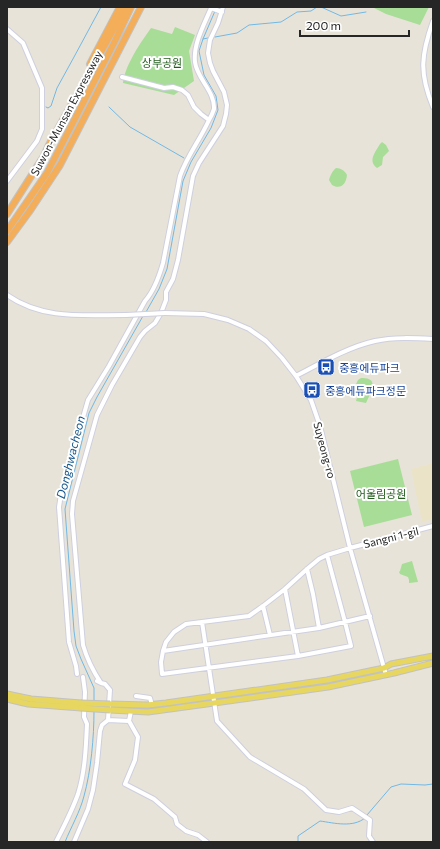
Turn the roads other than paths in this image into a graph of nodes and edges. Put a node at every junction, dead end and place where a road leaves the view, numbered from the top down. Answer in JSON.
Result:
{"nodes":[{"id":1,"x":116,"y":7,"type":"edge"},
{"id":2,"x":120,"y":7,"type":"edge"},
{"id":3,"x":126,"y":7,"type":"edge"},
{"id":4,"x":132,"y":7,"type":"edge"},
{"id":5,"x":140,"y":7,"type":"edge"},
{"id":6,"x":222,"y":10,"type":"edge"},
{"id":7,"x":433,"y":21,"type":"edge"},
{"id":8,"x":7,"y":29,"type":"edge"},
{"id":9,"x":106,"y":39,"type":"junction"},
{"id":10,"x":122,"y":77,"type":"dead end"},
{"id":11,"x":433,"y":107,"type":"edge"},
{"id":12,"x":209,"y":120,"type":"junction"},
{"id":13,"x":7,"y":181,"type":"edge"},
{"id":14,"x":7,"y":208,"type":"edge"},
{"id":15,"x":7,"y":214,"type":"edge"},
{"id":16,"x":7,"y":231,"type":"edge"},
{"id":17,"x":7,"y":242,"type":"edge"},
{"id":18,"x":7,"y":295,"type":"edge"},
{"id":19,"x":433,"y":339,"type":"edge"},
{"id":20,"x":296,"y":376,"type":"junction"},
{"id":21,"x":433,"y":526,"type":"edge"},
{"id":22,"x":350,"y":548,"type":"junction"},
{"id":23,"x":327,"y":555,"type":"junction"},
{"id":24,"x":307,"y":569,"type":"junction"},
{"id":25,"x":285,"y":588,"type":"junction"},
{"id":26,"x":263,"y":606,"type":"junction"},
{"id":27,"x":370,"y":616,"type":"junction"},
{"id":28,"x":202,"y":622,"type":"junction"},
{"id":29,"x":345,"y":622,"type":"junction"},
{"id":30,"x":319,"y":628,"type":"junction"},
{"id":31,"x":293,"y":632,"type":"junction"},
{"id":32,"x":270,"y":635,"type":"junction"},
{"id":33,"x":206,"y":645,"type":"junction"},
{"id":34,"x":163,"y":651,"type":"junction"},
{"id":35,"x":298,"y":656,"type":"junction"},
{"id":36,"x":433,"y":656,"type":"edge"},
{"id":37,"x":433,"y":663,"type":"edge"},
{"id":38,"x":209,"y":668,"type":"junction"},
{"id":39,"x":384,"y":668,"type":"junction"},
{"id":40,"x":77,"y":674,"type":"dead end"},
{"id":41,"x":386,"y":675,"type":"junction"},
{"id":42,"x":83,"y":677,"type":"dead end"},
{"id":43,"x":7,"y":694,"type":"edge"},
{"id":44,"x":136,"y":696,"type":"dead end"},
{"id":45,"x":214,"y":696,"type":"junction"},
{"id":46,"x":7,"y":699,"type":"edge"},
{"id":47,"x":214,"y":703,"type":"junction"},
{"id":48,"x":152,"y":705,"type":"junction"},
{"id":49,"x":81,"y":706,"type":"junction"},
{"id":50,"x":110,"y":707,"type":"junction"},
{"id":51,"x":131,"y":711,"type":"junction"},
{"id":52,"x":108,"y":720,"type":"junction"},
{"id":53,"x":129,"y":721,"type":"junction"},
{"id":54,"x":56,"y":842,"type":"edge"},
{"id":55,"x":74,"y":842,"type":"edge"},
{"id":56,"x":207,"y":842,"type":"edge"},
{"id":57,"x":373,"y":842,"type":"edge"}],
"edges":[{"from":1,"to":9,"type":"highway"},
{"from":2,"to":9,"type":"highway"},
{"from":3,"to":9,"type":"highway"},
{"from":4,"to":16,"type":"highway","name":"Suwon-Munsan Expressway"},
{"from":5,"to":17,"type":"highway"},
{"from":6,"to":12,"type":"street"},
{"from":6,"to":52,"type":"street"},
{"from":7,"to":11,"type":"street"},
{"from":8,"to":13,"type":"street"},
{"from":9,"to":14,"type":"highway"},
{"from":9,"to":15,"type":"highway","name":"Suwon-Munsan Expressway"},
{"from":10,"to":12,"type":"street"},
{"from":12,"to":40,"type":"street"},
{"from":18,"to":20,"type":"street","name":"Suyeong-ro","bridge":true},
{"from":19,"to":20,"type":"street"},
{"from":20,"to":22,"type":"street","name":"Suyeong-ro"},
{"from":21,"to":22,"type":"street","name":"Sangni 1-gil"},
{"from":22,"to":23,"type":"street","name":"Sangni 1-gil"},
{"from":22,"to":27,"type":"street","name":"Suyeong-ro"},
{"from":23,"to":24,"type":"street","name":"Sangni 1-gil"},
{"from":23,"to":29,"type":"street"},
{"from":24,"to":25,"type":"street","name":"Sangni 1-gil"},
{"from":24,"to":30,"type":"street"},
{"from":25,"to":26,"type":"street","name":"Sangni 1-gil"},
{"from":25,"to":31,"type":"street"},
{"from":26,"to":28,"type":"street","name":"Sangni 1-gil"},
{"from":26,"to":32,"type":"street"},
{"from":27,"to":29,"type":"street"},
{"from":27,"to":39,"type":"street","name":"Suyeong-ro"},
{"from":28,"to":33,"type":"street"},
{"from":28,"to":34,"type":"street","name":"Sangni 1-gil"},
{"from":29,"to":30,"type":"street"},
{"from":29,"to":35,"type":"street"},
{"from":30,"to":31,"type":"street"},
{"from":31,"to":32,"type":"street"},
{"from":31,"to":35,"type":"street"},
{"from":32,"to":33,"type":"street"},
{"from":33,"to":34,"type":"street"},
{"from":33,"to":38,"type":"street"},
{"from":34,"to":38,"type":"street"},
{"from":35,"to":38,"type":"street"},
{"from":36,"to":39,"type":"main road"},
{"from":37,"to":41,"type":"main road"},
{"from":38,"to":45,"type":"street"},
{"from":39,"to":41,"type":"street","name":"Suyeong-ro"},
{"from":39,"to":45,"type":"main road"},
{"from":41,"to":47,"type":"main road"},
{"from":42,"to":54,"type":"street"},
{"from":43,"to":49,"type":"main road"},
{"from":44,"to":48,"type":"street"},
{"from":45,"to":47,"type":"street"},
{"from":45,"to":48,"type":"main road"},
{"from":46,"to":49,"type":"main road"},
{"from":47,"to":51,"type":"main road"},
{"from":47,"to":57,"type":"street"},
{"from":48,"to":50,"type":"main road"},
{"from":49,"to":50,"type":"main road","bridge":true},
{"from":50,"to":51,"type":"main road"},
{"from":51,"to":53,"type":"street"},
{"from":52,"to":53,"type":"street"},
{"from":52,"to":55,"type":"street"},
{"from":53,"to":56,"type":"street"}]}
